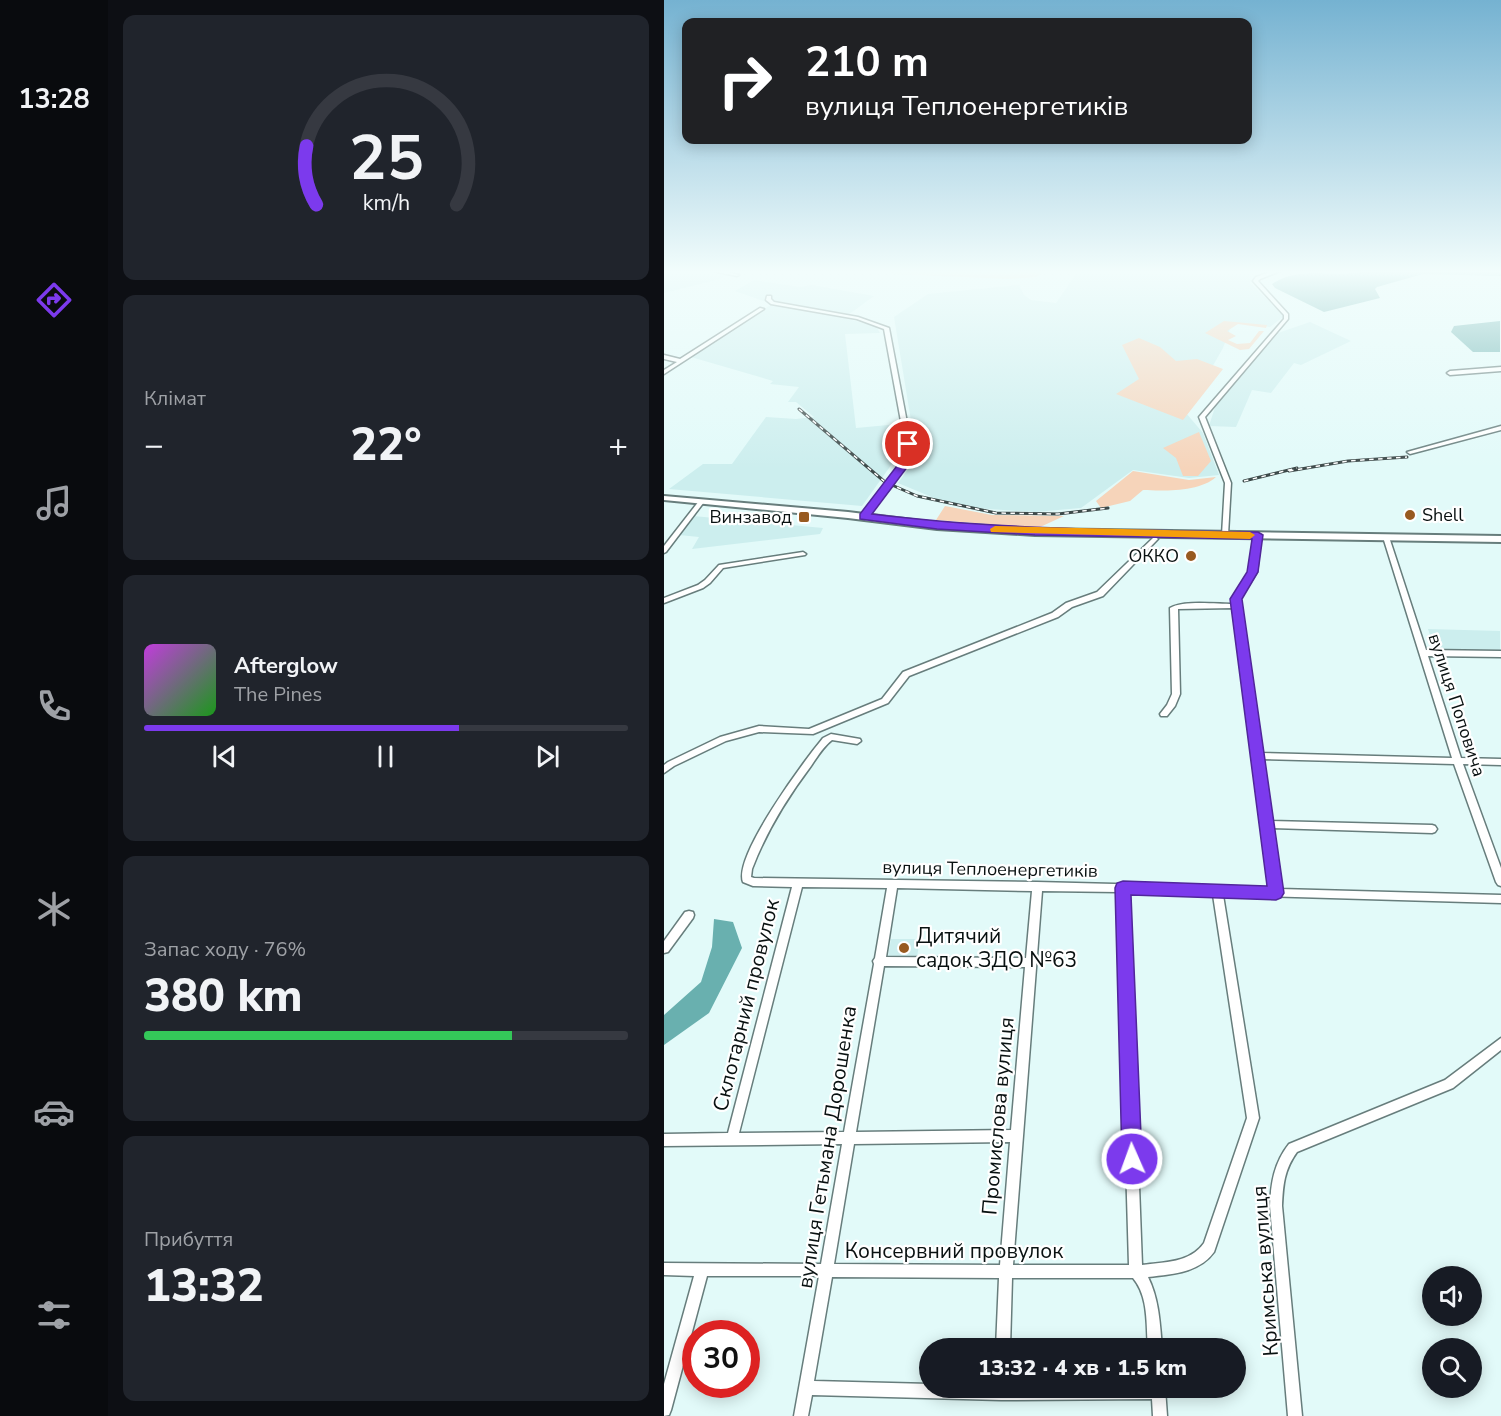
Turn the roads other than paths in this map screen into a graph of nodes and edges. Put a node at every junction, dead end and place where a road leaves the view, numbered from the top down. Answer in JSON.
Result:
{"nodes":[{"id":1,"x":720,"y":336,"type":"edge"},
{"id":2,"x":888,"y":336,"type":"edge"},
{"id":3,"x":1271,"y":336,"type":"edge"},
{"id":4,"x":664,"y":357,"type":"edge"},
{"id":5,"x":681,"y":361,"type":"junction"},
{"id":6,"x":1501,"y":369,"type":"edge"},
{"id":7,"x":664,"y":372,"type":"edge"},
{"id":8,"x":1450,"y":373,"type":"dead end"},
{"id":9,"x":1501,"y":428,"type":"edge"},
{"id":10,"x":1410,"y":452,"type":"dead end"},
{"id":11,"x":664,"y":498,"type":"edge"},
{"id":12,"x":701,"y":502,"type":"junction"},
{"id":13,"x":864,"y":516,"type":"junction"},
{"id":14,"x":1225,"y":535,"type":"junction"},
{"id":15,"x":1258,"y":535,"type":"junction"},
{"id":16,"x":1386,"y":537,"type":"junction"},
{"id":17,"x":1155,"y":539,"type":"dead end"},
{"id":18,"x":1501,"y":539,"type":"edge"},
{"id":19,"x":664,"y":551,"type":"edge"},
{"id":20,"x":803,"y":554,"type":"dead end"},
{"id":21,"x":664,"y":601,"type":"edge"},
{"id":22,"x":1237,"y":606,"type":"junction"},
{"id":23,"x":1423,"y":653,"type":"junction"},
{"id":24,"x":1501,"y":654,"type":"edge"},
{"id":25,"x":1164,"y":714,"type":"dead end"},
{"id":26,"x":857,"y":741,"type":"dead end"},
{"id":27,"x":1259,"y":756,"type":"junction"},
{"id":28,"x":1458,"y":761,"type":"junction"},
{"id":29,"x":1501,"y":762,"type":"edge"},
{"id":30,"x":664,"y":770,"type":"edge"},
{"id":31,"x":1267,"y":824,"type":"junction"},
{"id":32,"x":1432,"y":829,"type":"dead end"},
{"id":33,"x":798,"y":882,"type":"junction"},
{"id":34,"x":1501,"y":882,"type":"edge"},
{"id":35,"x":893,"y":884,"type":"junction"},
{"id":36,"x":1037,"y":886,"type":"junction"},
{"id":37,"x":1123,"y":888,"type":"junction"},
{"id":38,"x":1217,"y":890,"type":"junction"},
{"id":39,"x":1276,"y":893,"type":"junction"},
{"id":40,"x":1501,"y":899,"type":"edge"},
{"id":41,"x":689,"y":915,"type":"dead end"},
{"id":42,"x":664,"y":949,"type":"edge"},
{"id":43,"x":878,"y":961,"type":"junction"},
{"id":44,"x":1032,"y":963,"type":"junction"},
{"id":45,"x":1501,"y":1042,"type":"edge"},
{"id":46,"x":1017,"y":1136,"type":"junction"},
{"id":47,"x":732,"y":1138,"type":"junction"},
{"id":48,"x":851,"y":1138,"type":"junction"},
{"id":49,"x":664,"y":1140,"type":"edge"},
{"id":50,"x":664,"y":1269,"type":"edge"},
{"id":51,"x":702,"y":1269,"type":"junction"},
{"id":52,"x":827,"y":1270,"type":"junction"},
{"id":53,"x":1006,"y":1271,"type":"junction"},
{"id":54,"x":1136,"y":1272,"type":"junction"},
{"id":55,"x":1003,"y":1338,"type":"edge"},
{"id":56,"x":1154,"y":1338,"type":"edge"},
{"id":57,"x":806,"y":1388,"type":"junction"},
{"id":58,"x":919,"y":1389,"type":"edge"},
{"id":59,"x":1159,"y":1398,"type":"edge"},
{"id":60,"x":664,"y":1410,"type":"edge"},
{"id":61,"x":801,"y":1416,"type":"edge"},
{"id":62,"x":1160,"y":1416,"type":"edge"},
{"id":63,"x":1295,"y":1416,"type":"edge"}],
"edges":[{"from":1,"to":5,"type":"street"},
{"from":2,"to":13,"type":"street"},
{"from":3,"to":14,"type":"street"},
{"from":4,"to":5,"type":"street"},
{"from":5,"to":7,"type":"street"},
{"from":6,"to":8,"type":"street"},
{"from":9,"to":10,"type":"street"},
{"from":11,"to":12,"type":"main road"},
{"from":12,"to":13,"type":"main road"},
{"from":12,"to":19,"type":"street"},
{"from":13,"to":14,"type":"main road"},
{"from":14,"to":15,"type":"main road"},
{"from":15,"to":16,"type":"main road"},
{"from":15,"to":22,"type":"street"},
{"from":16,"to":18,"type":"main road"},
{"from":16,"to":23,"type":"street","name":"вулиця Поповича"},
{"from":17,"to":30,"type":"street"},
{"from":20,"to":21,"type":"street"},
{"from":22,"to":25,"type":"street"},
{"from":22,"to":27,"type":"street"},
{"from":23,"to":24,"type":"street"},
{"from":23,"to":28,"type":"street","name":"вулиця Поповича"},
{"from":26,"to":33,"type":"street","name":"вулиця Теплоенергетиків"},
{"from":27,"to":28,"type":"street"},
{"from":27,"to":31,"type":"street"},
{"from":28,"to":29,"type":"street"},
{"from":28,"to":34,"type":"street","name":"вулиця Поповича"},
{"from":31,"to":32,"type":"street"},
{"from":31,"to":39,"type":"street"},
{"from":33,"to":35,"type":"street","name":"вулиця Теплоенергетиків"},
{"from":33,"to":47,"type":"street","name":"Склотарний провулок"},
{"from":35,"to":36,"type":"street","name":"вулиця Теплоенергетиків"},
{"from":35,"to":43,"type":"street","name":"вулиця Гетьмана Дорошенка"},
{"from":36,"to":37,"type":"street","name":"вулиця Теплоенергетиків"},
{"from":36,"to":44,"type":"street","name":"Промислова вулиця"},
{"from":37,"to":38,"type":"street","name":"вулиця Теплоенергетиків"},
{"from":37,"to":54,"type":"street"},
{"from":38,"to":39,"type":"street","name":"вулиця Теплоенергетиків"},
{"from":38,"to":54,"type":"street","name":"Консервний провулок"},
{"from":39,"to":40,"type":"street","name":"вулиця Теплоенергетиків"},
{"from":41,"to":42,"type":"street"},
{"from":43,"to":44,"type":"street"},
{"from":43,"to":48,"type":"street","name":"вулиця Гетьмана Дорошенка"},
{"from":44,"to":46,"type":"street","name":"Промислова вулиця"},
{"from":45,"to":63,"type":"street","name":"Кримська вулиця"},
{"from":46,"to":48,"type":"street"},
{"from":46,"to":53,"type":"street","name":"Промислова вулиця"},
{"from":47,"to":48,"type":"street"},
{"from":47,"to":49,"type":"street"},
{"from":48,"to":52,"type":"street","name":"вулиця Гетьмана Дорошенка"},
{"from":50,"to":51,"type":"street","name":"Консервний провулок"},
{"from":51,"to":52,"type":"street","name":"Консервний провулок"},
{"from":51,"to":60,"type":"street"},
{"from":52,"to":53,"type":"street","name":"Консервний провулок"},
{"from":52,"to":57,"type":"street","name":"вулиця Гетьмана Дорошенка"},
{"from":53,"to":54,"type":"street","name":"Консервний провулок"},
{"from":53,"to":55,"type":"street","name":"Промислова вулиця"},
{"from":54,"to":56,"type":"street"},
{"from":57,"to":58,"type":"street"},
{"from":57,"to":61,"type":"street","name":"вулиця Гетьмана Дорошенка"},
{"from":59,"to":62,"type":"street"}]}
